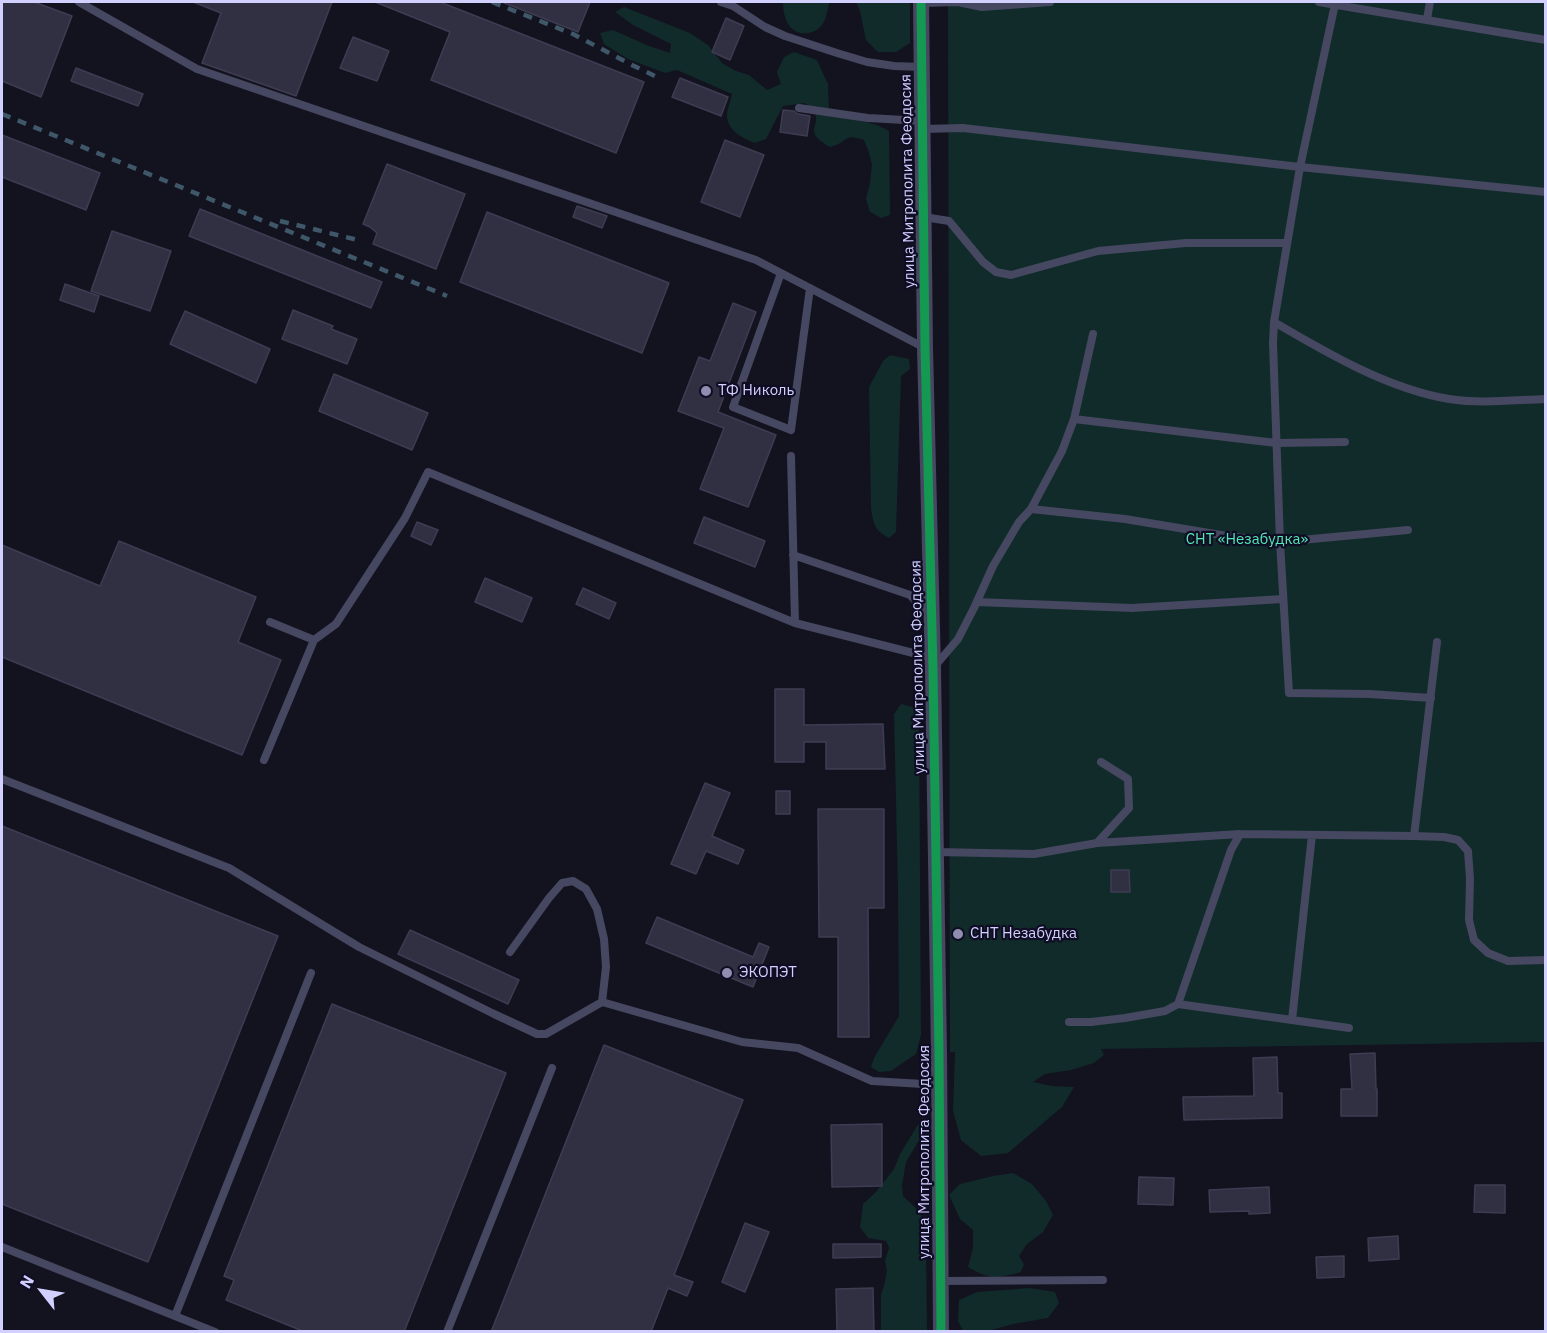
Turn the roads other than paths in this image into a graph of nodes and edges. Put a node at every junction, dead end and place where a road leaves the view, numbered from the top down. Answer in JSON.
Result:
{"nodes":[{"id":1,"x":79,"y":2,"type":"edge"},
{"id":2,"x":721,"y":2,"type":"edge"},
{"id":3,"x":921,"y":2,"type":"edge"},
{"id":4,"x":1050,"y":2,"type":"edge"},
{"id":5,"x":1319,"y":2,"type":"edge"},
{"id":6,"x":1430,"y":2,"type":"edge"},
{"id":7,"x":1335,"y":4,"type":"junction"},
{"id":8,"x":1428,"y":19,"type":"junction"},
{"id":9,"x":1545,"y":40,"type":"edge"},
{"id":10,"x":922,"y":67,"type":"junction"},
{"id":11,"x":799,"y":108,"type":"dead end"},
{"id":12,"x":922,"y":125,"type":"junction"},
{"id":13,"x":1300,"y":167,"type":"junction"},
{"id":14,"x":1545,"y":192,"type":"edge"},
{"id":15,"x":924,"y":218,"type":"junction"},
{"id":16,"x":1287,"y":243,"type":"junction"},
{"id":17,"x":781,"y":273,"type":"junction"},
{"id":18,"x":810,"y":288,"type":"junction"},
{"id":19,"x":1274,"y":322,"type":"junction"},
{"id":20,"x":1093,"y":334,"type":"dead end"},
{"id":21,"x":926,"y":348,"type":"junction"},
{"id":22,"x":1545,"y":399,"type":"edge"},
{"id":23,"x":1074,"y":419,"type":"junction"},
{"id":24,"x":1345,"y":442,"type":"dead end"},
{"id":25,"x":1276,"y":443,"type":"junction"},
{"id":26,"x":790,"y":456,"type":"dead end"},
{"id":27,"x":1031,"y":509,"type":"junction"},
{"id":28,"x":1408,"y":530,"type":"dead end"},
{"id":29,"x":1280,"y":542,"type":"junction"},
{"id":30,"x":793,"y":555,"type":"junction"},
{"id":31,"x":1283,"y":599,"type":"junction"},
{"id":32,"x":977,"y":602,"type":"junction"},
{"id":33,"x":932,"y":618,"type":"junction"},
{"id":34,"x":270,"y":622,"type":"dead end"},
{"id":35,"x":795,"y":623,"type":"junction"},
{"id":36,"x":314,"y":640,"type":"junction"},
{"id":37,"x":1437,"y":642,"type":"dead end"},
{"id":38,"x":933,"y":664,"type":"junction"},
{"id":39,"x":1431,"y":698,"type":"junction"},
{"id":40,"x":264,"y":760,"type":"dead end"},
{"id":41,"x":1101,"y":762,"type":"dead end"},
{"id":42,"x":2,"y":779,"type":"edge"},
{"id":43,"x":1240,"y":834,"type":"junction"},
{"id":44,"x":1312,"y":835,"type":"junction"},
{"id":45,"x":1414,"y":836,"type":"junction"},
{"id":46,"x":1097,"y":843,"type":"junction"},
{"id":47,"x":936,"y":852,"type":"junction"},
{"id":48,"x":510,"y":952,"type":"dead end"},
{"id":49,"x":1545,"y":960,"type":"edge"},
{"id":50,"x":311,"y":973,"type":"dead end"},
{"id":51,"x":602,"y":1002,"type":"junction"},
{"id":52,"x":1178,"y":1004,"type":"junction"},
{"id":53,"x":1292,"y":1020,"type":"junction"},
{"id":54,"x":1069,"y":1022,"type":"dead end"},
{"id":55,"x":1349,"y":1028,"type":"dead end"},
{"id":56,"x":552,"y":1068,"type":"dead end"},
{"id":57,"x":940,"y":1085,"type":"junction"},
{"id":58,"x":2,"y":1247,"type":"edge"},
{"id":59,"x":1102,"y":1280,"type":"dead end"},
{"id":60,"x":940,"y":1281,"type":"junction"},
{"id":61,"x":175,"y":1316,"type":"junction"},
{"id":62,"x":215,"y":1332,"type":"edge"},
{"id":63,"x":447,"y":1332,"type":"edge"},
{"id":64,"x":941,"y":1332,"type":"edge"}],
"edges":[{"from":1,"to":17,"type":"lane"},
{"from":2,"to":10,"type":"lane"},
{"from":3,"to":4,"type":"lane"},
{"from":3,"to":10,"type":"street","name":"улица Митрополита Феодосия"},
{"from":5,"to":7,"type":"lane"},
{"from":6,"to":8,"type":"lane"},
{"from":7,"to":8,"type":"lane"},
{"from":7,"to":13,"type":"lane"},
{"from":8,"to":9,"type":"lane"},
{"from":10,"to":12,"type":"street","name":"улица Митрополита Феодосия"},
{"from":11,"to":12,"type":"lane"},
{"from":12,"to":13,"type":"lane"},
{"from":12,"to":15,"type":"street","name":"улица Митрополита Феодосия"},
{"from":13,"to":14,"type":"lane"},
{"from":13,"to":16,"type":"lane"},
{"from":15,"to":16,"type":"lane"},
{"from":15,"to":21,"type":"street","name":"улица Митрополита Феодосия"},
{"from":16,"to":19,"type":"lane"},
{"from":17,"to":18,"type":"lane"},
{"from":17,"to":18,"type":"lane"},
{"from":18,"to":21,"type":"lane"},
{"from":19,"to":22,"type":"lane"},
{"from":19,"to":25,"type":"lane"},
{"from":20,"to":23,"type":"lane"},
{"from":21,"to":33,"type":"street","name":"улица Митрополита Феодосия"},
{"from":23,"to":25,"type":"lane"},
{"from":23,"to":27,"type":"lane"},
{"from":24,"to":25,"type":"lane"},
{"from":25,"to":29,"type":"lane"},
{"from":26,"to":30,"type":"lane"},
{"from":27,"to":29,"type":"lane"},
{"from":27,"to":32,"type":"lane"},
{"from":28,"to":29,"type":"lane"},
{"from":29,"to":31,"type":"lane"},
{"from":30,"to":33,"type":"lane"},
{"from":30,"to":35,"type":"lane"},
{"from":31,"to":32,"type":"lane"},
{"from":31,"to":39,"type":"lane"},
{"from":32,"to":38,"type":"lane"},
{"from":33,"to":38,"type":"street","name":"улица Митрополита Феодосия"},
{"from":34,"to":36,"type":"lane"},
{"from":35,"to":36,"type":"lane"},
{"from":35,"to":38,"type":"lane"},
{"from":36,"to":40,"type":"lane"},
{"from":37,"to":39,"type":"lane"},
{"from":38,"to":47,"type":"street","name":"улица Митрополита Феодосия"},
{"from":39,"to":45,"type":"lane"},
{"from":41,"to":46,"type":"lane"},
{"from":42,"to":51,"type":"lane"},
{"from":43,"to":44,"type":"lane"},
{"from":43,"to":46,"type":"lane"},
{"from":43,"to":52,"type":"lane"},
{"from":44,"to":45,"type":"lane"},
{"from":44,"to":53,"type":"lane"},
{"from":45,"to":49,"type":"lane"},
{"from":46,"to":47,"type":"lane"},
{"from":47,"to":57,"type":"street","name":"улица Митрополита Феодосия"},
{"from":48,"to":51,"type":"lane"},
{"from":50,"to":61,"type":"lane"},
{"from":51,"to":57,"type":"lane"},
{"from":52,"to":53,"type":"lane"},
{"from":52,"to":54,"type":"lane"},
{"from":53,"to":55,"type":"lane"},
{"from":56,"to":63,"type":"lane"},
{"from":57,"to":60,"type":"street","name":"улица Митрополита Феодосия"},
{"from":58,"to":61,"type":"lane"},
{"from":59,"to":60,"type":"lane"},
{"from":60,"to":64,"type":"street","name":"улица Митрополита Феодосия"},
{"from":61,"to":62,"type":"lane"}]}
